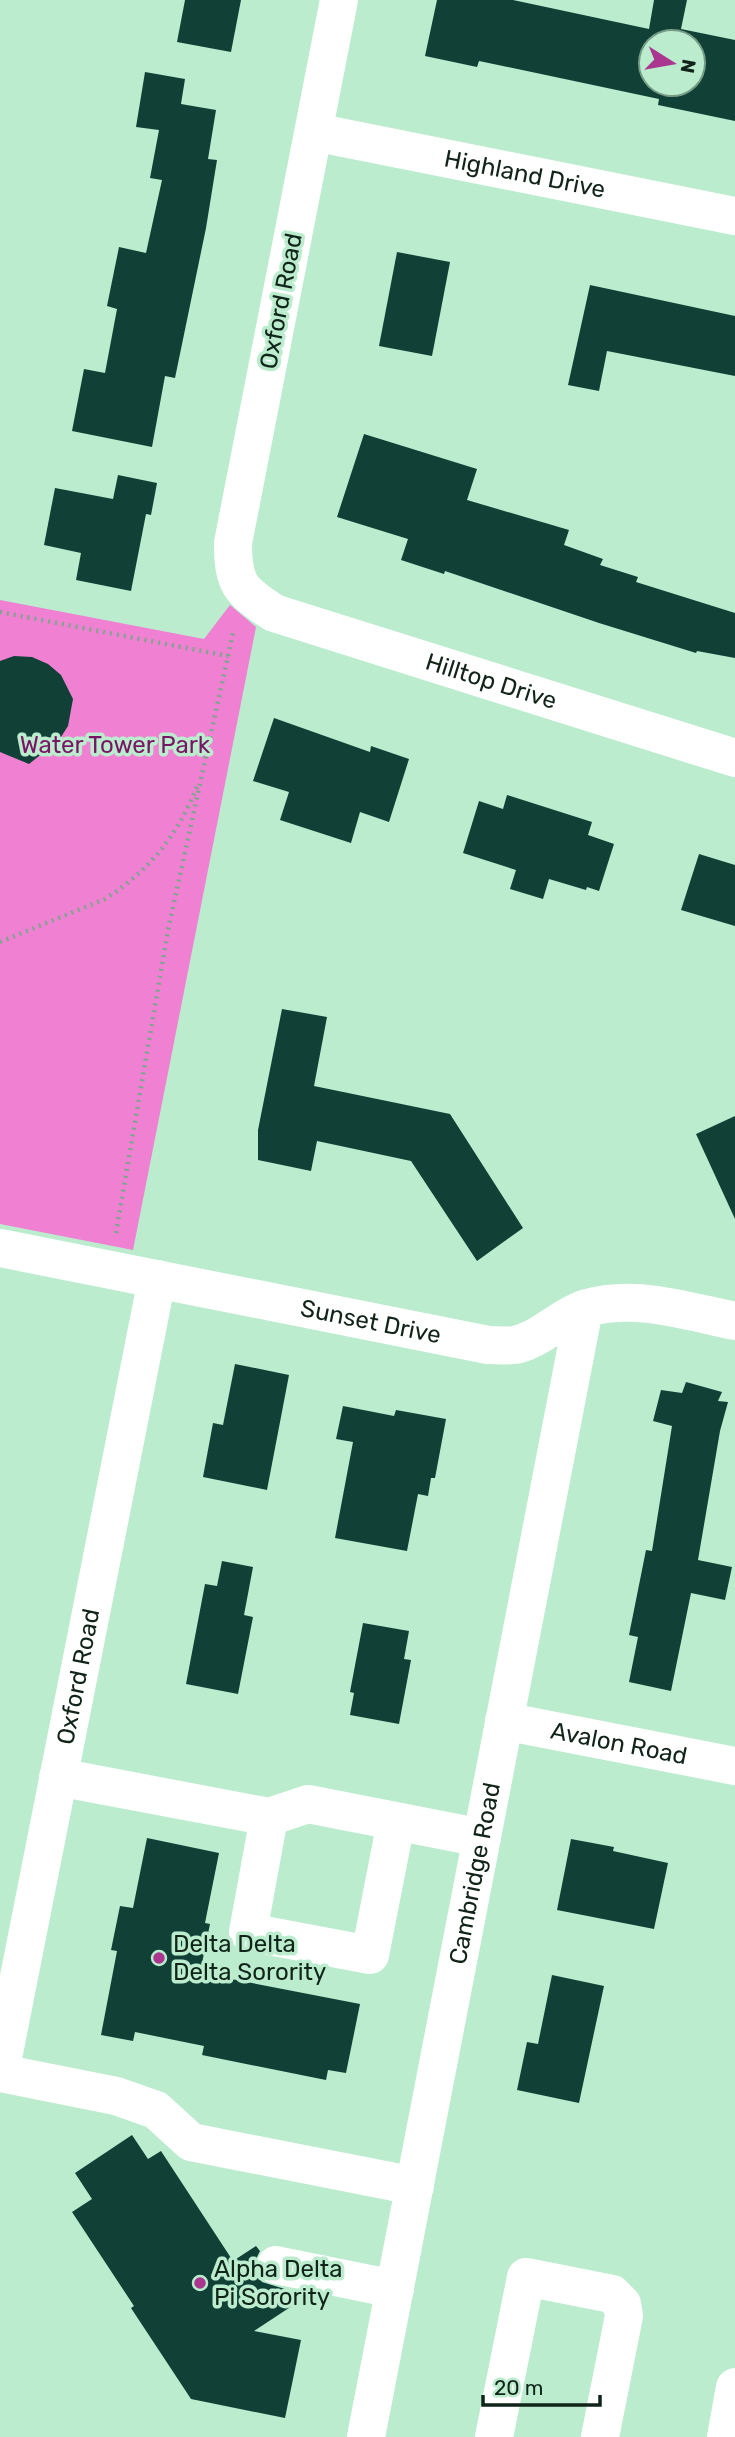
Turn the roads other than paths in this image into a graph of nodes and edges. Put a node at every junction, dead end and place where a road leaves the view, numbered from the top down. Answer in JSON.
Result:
{"nodes":[{"id":1,"x":339,"y":0,"type":"edge"},
{"id":2,"x":314,"y":132,"type":"junction"},
{"id":3,"x":735,"y":216,"type":"edge"},
{"id":4,"x":250,"y":597,"type":"joint"},
{"id":5,"x":735,"y":758,"type":"edge"},
{"id":6,"x":0,"y":1248,"type":"edge"},
{"id":7,"x":157,"y":1279,"type":"junction"},
{"id":8,"x":584,"y":1309,"type":"junction"},
{"id":9,"x":735,"y":1321,"type":"edge"},
{"id":10,"x":504,"y":1721,"type":"junction"},
{"id":11,"x":735,"y":1766,"type":"edge"},
{"id":12,"x":58,"y":1777,"type":"junction"},
{"id":13,"x":269,"y":1817,"type":"junction"},
{"id":14,"x":396,"y":1822,"type":"junction"},
{"id":15,"x":482,"y":1838,"type":"junction"},
{"id":16,"x":0,"y":2073,"type":"edge"},
{"id":17,"x":415,"y":2186,"type":"junction"},
{"id":18,"x":276,"y":2265,"type":"dead end"},
{"id":19,"x":395,"y":2288,"type":"junction"},
{"id":20,"x":735,"y":2387,"type":"edge"},
{"id":21,"x":366,"y":2437,"type":"edge"},
{"id":22,"x":494,"y":2437,"type":"edge"},
{"id":23,"x":600,"y":2437,"type":"edge"},
{"id":24,"x":726,"y":2437,"type":"edge"}],
"edges":[{"from":1,"to":2,"type":"street","name":"Oxford Road"},
{"from":2,"to":3,"type":"street","name":"Highland Drive"},
{"from":2,"to":4,"type":"street","name":"Oxford Road"},
{"from":4,"to":5,"type":"street","name":"Hilltop Drive"},
{"from":6,"to":7,"type":"street","name":"Sunset Drive"},
{"from":7,"to":8,"type":"street","name":"Sunset Drive"},
{"from":7,"to":12,"type":"street","name":"Oxford Road"},
{"from":8,"to":9,"type":"street","name":"Sunset Drive"},
{"from":8,"to":10,"type":"street","name":"Cambridge Road"},
{"from":10,"to":11,"type":"street","name":"Avalon Road"},
{"from":10,"to":15,"type":"street","name":"Cambridge Road"},
{"from":12,"to":13,"type":"street"},
{"from":12,"to":16,"type":"street","name":"Oxford Road"},
{"from":13,"to":14,"type":"street"},
{"from":13,"to":14,"type":"street"},
{"from":14,"to":15,"type":"street"},
{"from":15,"to":17,"type":"street","name":"Cambridge Road"},
{"from":16,"to":17,"type":"street"},
{"from":17,"to":19,"type":"street","name":"Cambridge Road"},
{"from":18,"to":19,"type":"street"},
{"from":19,"to":21,"type":"street","name":"Cambridge Road"},
{"from":20,"to":24,"type":"street"},
{"from":22,"to":23,"type":"street"}]}
